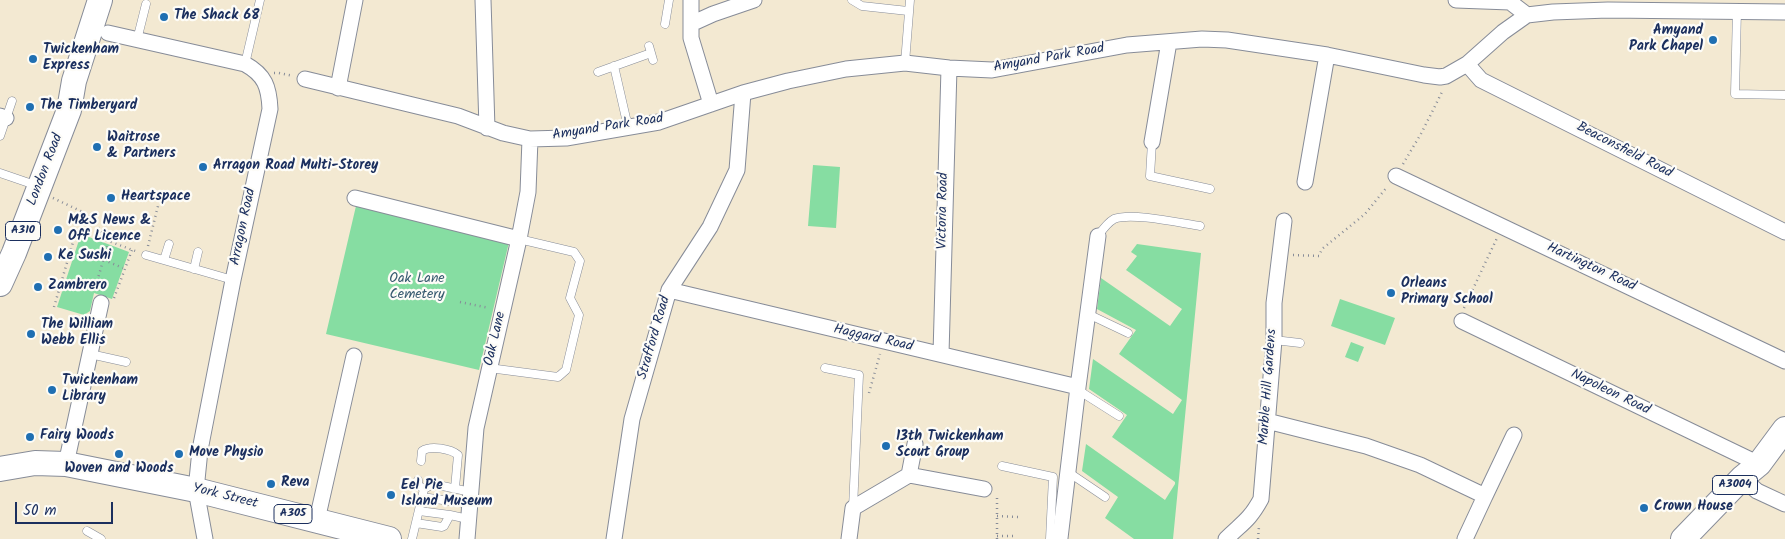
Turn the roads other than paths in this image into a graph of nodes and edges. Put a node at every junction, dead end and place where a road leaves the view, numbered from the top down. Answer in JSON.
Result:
{"nodes":[{"id":1,"x":100,"y":0,"type":"edge"},
{"id":2,"x":117,"y":0,"type":"edge"},
{"id":3,"x":260,"y":0,"type":"edge"},
{"id":4,"x":355,"y":0,"type":"edge"},
{"id":5,"x":483,"y":0,"type":"edge"},
{"id":6,"x":669,"y":0,"type":"edge"},
{"id":7,"x":691,"y":0,"type":"edge"},
{"id":8,"x":754,"y":0,"type":"edge"},
{"id":9,"x":852,"y":0,"type":"edge"},
{"id":10,"x":910,"y":0,"type":"edge"},
{"id":11,"x":1456,"y":0,"type":"edge"},
{"id":12,"x":146,"y":4,"type":"dead end"},
{"id":13,"x":908,"y":10,"type":"junction"},
{"id":14,"x":1737,"y":10,"type":"junction"},
{"id":15,"x":1785,"y":12,"type":"edge"},
{"id":16,"x":1527,"y":15,"type":"junction"},
{"id":17,"x":665,"y":24,"type":"dead end"},
{"id":18,"x":691,"y":24,"type":"junction"},
{"id":19,"x":100,"y":31,"type":"junction"},
{"id":20,"x":137,"y":40,"type":"junction"},
{"id":21,"x":1170,"y":42,"type":"junction"},
{"id":22,"x":651,"y":53,"type":"dead end"},
{"id":23,"x":1328,"y":54,"type":"junction"},
{"id":24,"x":905,"y":63,"type":"junction"},
{"id":25,"x":246,"y":64,"type":"junction"},
{"id":26,"x":1466,"y":64,"type":"junction"},
{"id":27,"x":614,"y":66,"type":"junction"},
{"id":28,"x":949,"y":68,"type":"junction"},
{"id":29,"x":598,"y":72,"type":"dead end"},
{"id":30,"x":305,"y":79,"type":"road end"},
{"id":31,"x":338,"y":88,"type":"junction"},
{"id":32,"x":744,"y":93,"type":"junction"},
{"id":33,"x":1785,"y":95,"type":"edge"},
{"id":34,"x":12,"y":101,"type":"dead end"},
{"id":35,"x":711,"y":104,"type":"junction"},
{"id":36,"x":3,"y":117,"type":"edge"},
{"id":37,"x":628,"y":127,"type":"junction"},
{"id":38,"x":487,"y":128,"type":"junction"},
{"id":39,"x":0,"y":136,"type":"edge"},
{"id":40,"x":530,"y":139,"type":"junction"},
{"id":41,"x":1152,"y":142,"type":"joint"},
{"id":42,"x":0,"y":173,"type":"edge"},
{"id":43,"x":1396,"y":176,"type":"road end"},
{"id":44,"x":1305,"y":182,"type":"dead end"},
{"id":45,"x":1210,"y":189,"type":"dead end"},
{"id":46,"x":43,"y":190,"type":"junction"},
{"id":47,"x":356,"y":198,"type":"dead end"},
{"id":48,"x":1284,"y":221,"type":"dead end"},
{"id":49,"x":1200,"y":226,"type":"dead end"},
{"id":50,"x":1785,"y":232,"type":"edge"},
{"id":51,"x":1098,"y":236,"type":"joint"},
{"id":52,"x":519,"y":239,"type":"junction"},
{"id":53,"x":169,"y":244,"type":"dead end"},
{"id":54,"x":198,"y":252,"type":"dead end"},
{"id":55,"x":146,"y":255,"type":"road end"},
{"id":56,"x":164,"y":260,"type":"junction"},
{"id":57,"x":194,"y":268,"type":"junction"},
{"id":58,"x":233,"y":280,"type":"junction"},
{"id":59,"x":0,"y":284,"type":"edge"},
{"id":60,"x":669,"y":290,"type":"junction"},
{"id":61,"x":101,"y":303,"type":"road end"},
{"id":62,"x":1088,"y":314,"type":"junction"},
{"id":63,"x":1462,"y":321,"type":"road end"},
{"id":64,"x":1128,"y":333,"type":"dead end"},
{"id":65,"x":1274,"y":340,"type":"junction"},
{"id":66,"x":1300,"y":343,"type":"dead end"},
{"id":67,"x":90,"y":354,"type":"junction"},
{"id":68,"x":941,"y":354,"type":"junction"},
{"id":69,"x":354,"y":356,"type":"dead end"},
{"id":70,"x":1785,"y":361,"type":"edge"},
{"id":71,"x":126,"y":362,"type":"dead end"},
{"id":72,"x":489,"y":368,"type":"junction"},
{"id":73,"x":825,"y":368,"type":"dead end"},
{"id":74,"x":1078,"y":389,"type":"junction"},
{"id":75,"x":1119,"y":416,"type":"dead end"},
{"id":76,"x":1267,"y":421,"type":"junction"},
{"id":77,"x":1785,"y":429,"type":"edge"},
{"id":78,"x":1514,"y":435,"type":"dead end"},
{"id":79,"x":915,"y":444,"type":"dead end"},
{"id":80,"x":421,"y":461,"type":"dead end"},
{"id":81,"x":66,"y":464,"type":"junction"},
{"id":82,"x":1002,"y":466,"type":"road end"},
{"id":83,"x":0,"y":469,"type":"edge"},
{"id":84,"x":1750,"y":471,"type":"junction"},
{"id":85,"x":1068,"y":472,"type":"junction"},
{"id":86,"x":909,"y":474,"type":"junction"},
{"id":87,"x":418,"y":480,"type":"dead end"},
{"id":88,"x":455,"y":488,"type":"junction"},
{"id":89,"x":984,"y":489,"type":"dead end"},
{"id":90,"x":196,"y":490,"type":"junction"},
{"id":91,"x":423,"y":493,"type":"junction"},
{"id":92,"x":1485,"y":496,"type":"junction"},
{"id":93,"x":1105,"y":497,"type":"dead end"},
{"id":94,"x":1785,"y":504,"type":"edge"},
{"id":95,"x":470,"y":505,"type":"junction"},
{"id":96,"x":853,"y":508,"type":"junction"},
{"id":97,"x":419,"y":510,"type":"junction"},
{"id":98,"x":450,"y":516,"type":"junction"},
{"id":99,"x":318,"y":520,"type":"junction"},
{"id":100,"x":416,"y":523,"type":"junction"},
{"id":101,"x":87,"y":531,"type":"dead end"},
{"id":102,"x":1055,"y":538,"type":"edge"},
{"id":103,"x":101,"y":539,"type":"edge"},
{"id":104,"x":205,"y":539,"type":"edge"},
{"id":105,"x":389,"y":539,"type":"edge"},
{"id":106,"x":412,"y":539,"type":"edge"},
{"id":107,"x":467,"y":539,"type":"edge"},
{"id":108,"x":614,"y":539,"type":"edge"},
{"id":109,"x":849,"y":539,"type":"edge"},
{"id":110,"x":1226,"y":539,"type":"edge"},
{"id":111,"x":1465,"y":539,"type":"edge"},
{"id":112,"x":1683,"y":539,"type":"edge"}],
"edges":[{"from":1,"to":19,"type":"main road","name":"London Road","number":"A310"},
{"from":2,"to":19,"type":"main road","name":"London Road","number":"A310"},
{"from":3,"to":25,"type":"lane"},
{"from":4,"to":31,"type":"street"},
{"from":5,"to":38,"type":"street"},
{"from":6,"to":17,"type":"lane"},
{"from":7,"to":18,"type":"street"},
{"from":8,"to":18,"type":"street"},
{"from":9,"to":13,"type":"lane"},
{"from":10,"to":13,"type":"lane"},
{"from":11,"to":16,"type":"street"},
{"from":12,"to":20,"type":"lane"},
{"from":13,"to":24,"type":"lane"},
{"from":14,"to":15,"type":"street"},
{"from":14,"to":16,"type":"street"},
{"from":14,"to":33,"type":"lane"},
{"from":16,"to":26,"type":"street"},
{"from":18,"to":35,"type":"street"},
{"from":19,"to":20,"type":"street"},
{"from":19,"to":46,"type":"main road","name":"London Road","number":"A310"},
{"from":20,"to":25,"type":"street"},
{"from":21,"to":23,"type":"street","name":"Amyand Park Road"},
{"from":21,"to":28,"type":"street","name":"Amyand Park Road"},
{"from":21,"to":41,"type":"street"},
{"from":22,"to":27,"type":"lane"},
{"from":23,"to":26,"type":"street","name":"Amyand Park Road"},
{"from":23,"to":44,"type":"street"},
{"from":24,"to":28,"type":"street","name":"Amyand Park Road"},
{"from":24,"to":32,"type":"street","name":"Amyand Park Road"},
{"from":25,"to":58,"type":"street","name":"Arragon Road"},
{"from":26,"to":50,"type":"street","name":"Beaconsfield Road"},
{"from":27,"to":29,"type":"lane"},
{"from":27,"to":37,"type":"lane"},
{"from":28,"to":68,"type":"street","name":"Victoria Road"},
{"from":30,"to":31,"type":"street","name":"Amyand Park Road"},
{"from":31,"to":38,"type":"street","name":"Amyand Park Road"},
{"from":32,"to":35,"type":"street","name":"Amyand Park Road"},
{"from":32,"to":60,"type":"street","name":"Strafford Road"},
{"from":34,"to":36,"type":"lane"},
{"from":35,"to":37,"type":"street","name":"Amyand Park Road"},
{"from":36,"to":39,"type":"lane"},
{"from":37,"to":40,"type":"street","name":"Amyand Park Road"},
{"from":38,"to":40,"type":"street","name":"Amyand Park Road"},
{"from":40,"to":52,"type":"street","name":"Oak Lane"},
{"from":41,"to":45,"type":"lane"},
{"from":42,"to":46,"type":"lane"},
{"from":43,"to":70,"type":"street","name":"Hartington Road"},
{"from":46,"to":59,"type":"main road","name":"London Road","number":"A310"},
{"from":47,"to":52,"type":"street"},
{"from":48,"to":65,"type":"street","name":"Marble Hill Gardens"},
{"from":49,"to":51,"type":"lane"},
{"from":51,"to":62,"type":"street"},
{"from":52,"to":72,"type":"street","name":"Oak Lane"},
{"from":52,"to":72,"type":"lane"},
{"from":53,"to":56,"type":"lane"},
{"from":54,"to":57,"type":"lane"},
{"from":55,"to":56,"type":"lane"},
{"from":56,"to":57,"type":"lane"},
{"from":57,"to":58,"type":"lane"},
{"from":58,"to":90,"type":"street","name":"Arragon Road"},
{"from":60,"to":68,"type":"street","name":"Haggard Road"},
{"from":60,"to":108,"type":"street","name":"Strafford Road"},
{"from":61,"to":67,"type":"street"},
{"from":62,"to":64,"type":"lane"},
{"from":62,"to":74,"type":"street"},
{"from":63,"to":84,"type":"street","name":"Napoleon Road"},
{"from":65,"to":66,"type":"lane"},
{"from":65,"to":76,"type":"street","name":"Marble Hill Gardens"},
{"from":67,"to":71,"type":"lane"},
{"from":67,"to":81,"type":"street"},
{"from":68,"to":74,"type":"street","name":"Haggard Road"},
{"from":69,"to":99,"type":"street"},
{"from":72,"to":95,"type":"street","name":"Oak Lane"},
{"from":73,"to":96,"type":"lane"},
{"from":74,"to":75,"type":"lane"},
{"from":74,"to":85,"type":"street"},
{"from":76,"to":92,"type":"street"},
{"from":76,"to":110,"type":"street","name":"Marble Hill Gardens"},
{"from":77,"to":84,"type":"main road","number":"A3004"},
{"from":78,"to":92,"type":"street"},
{"from":79,"to":86,"type":"street"},
{"from":80,"to":88,"type":"lane"},
{"from":81,"to":83,"type":"main road","name":"York Street","number":"A305"},
{"from":81,"to":90,"type":"main road","name":"York Street","number":"A305"},
{"from":82,"to":102,"type":"lane"},
{"from":84,"to":94,"type":"street","name":"Napoleon Road"},
{"from":84,"to":112,"type":"main road","number":"A3004"},
{"from":85,"to":93,"type":"lane"},
{"from":85,"to":102,"type":"street"},
{"from":86,"to":89,"type":"street"},
{"from":86,"to":96,"type":"street"},
{"from":87,"to":91,"type":"lane"},
{"from":88,"to":91,"type":"lane"},
{"from":88,"to":95,"type":"lane"},
{"from":90,"to":99,"type":"main road","name":"York Street","number":"A305"},
{"from":90,"to":104,"type":"street","name":"Arragon Road"},
{"from":91,"to":95,"type":"lane"},
{"from":91,"to":97,"type":"lane"},
{"from":92,"to":111,"type":"street"},
{"from":95,"to":98,"type":"lane"},
{"from":95,"to":107,"type":"street","name":"Oak Lane"},
{"from":96,"to":109,"type":"street"},
{"from":97,"to":98,"type":"lane"},
{"from":97,"to":100,"type":"lane"},
{"from":98,"to":100,"type":"lane"},
{"from":99,"to":105,"type":"main road","name":"York Street","number":"A305"},
{"from":100,"to":106,"type":"lane"},
{"from":101,"to":103,"type":"lane"}]}
